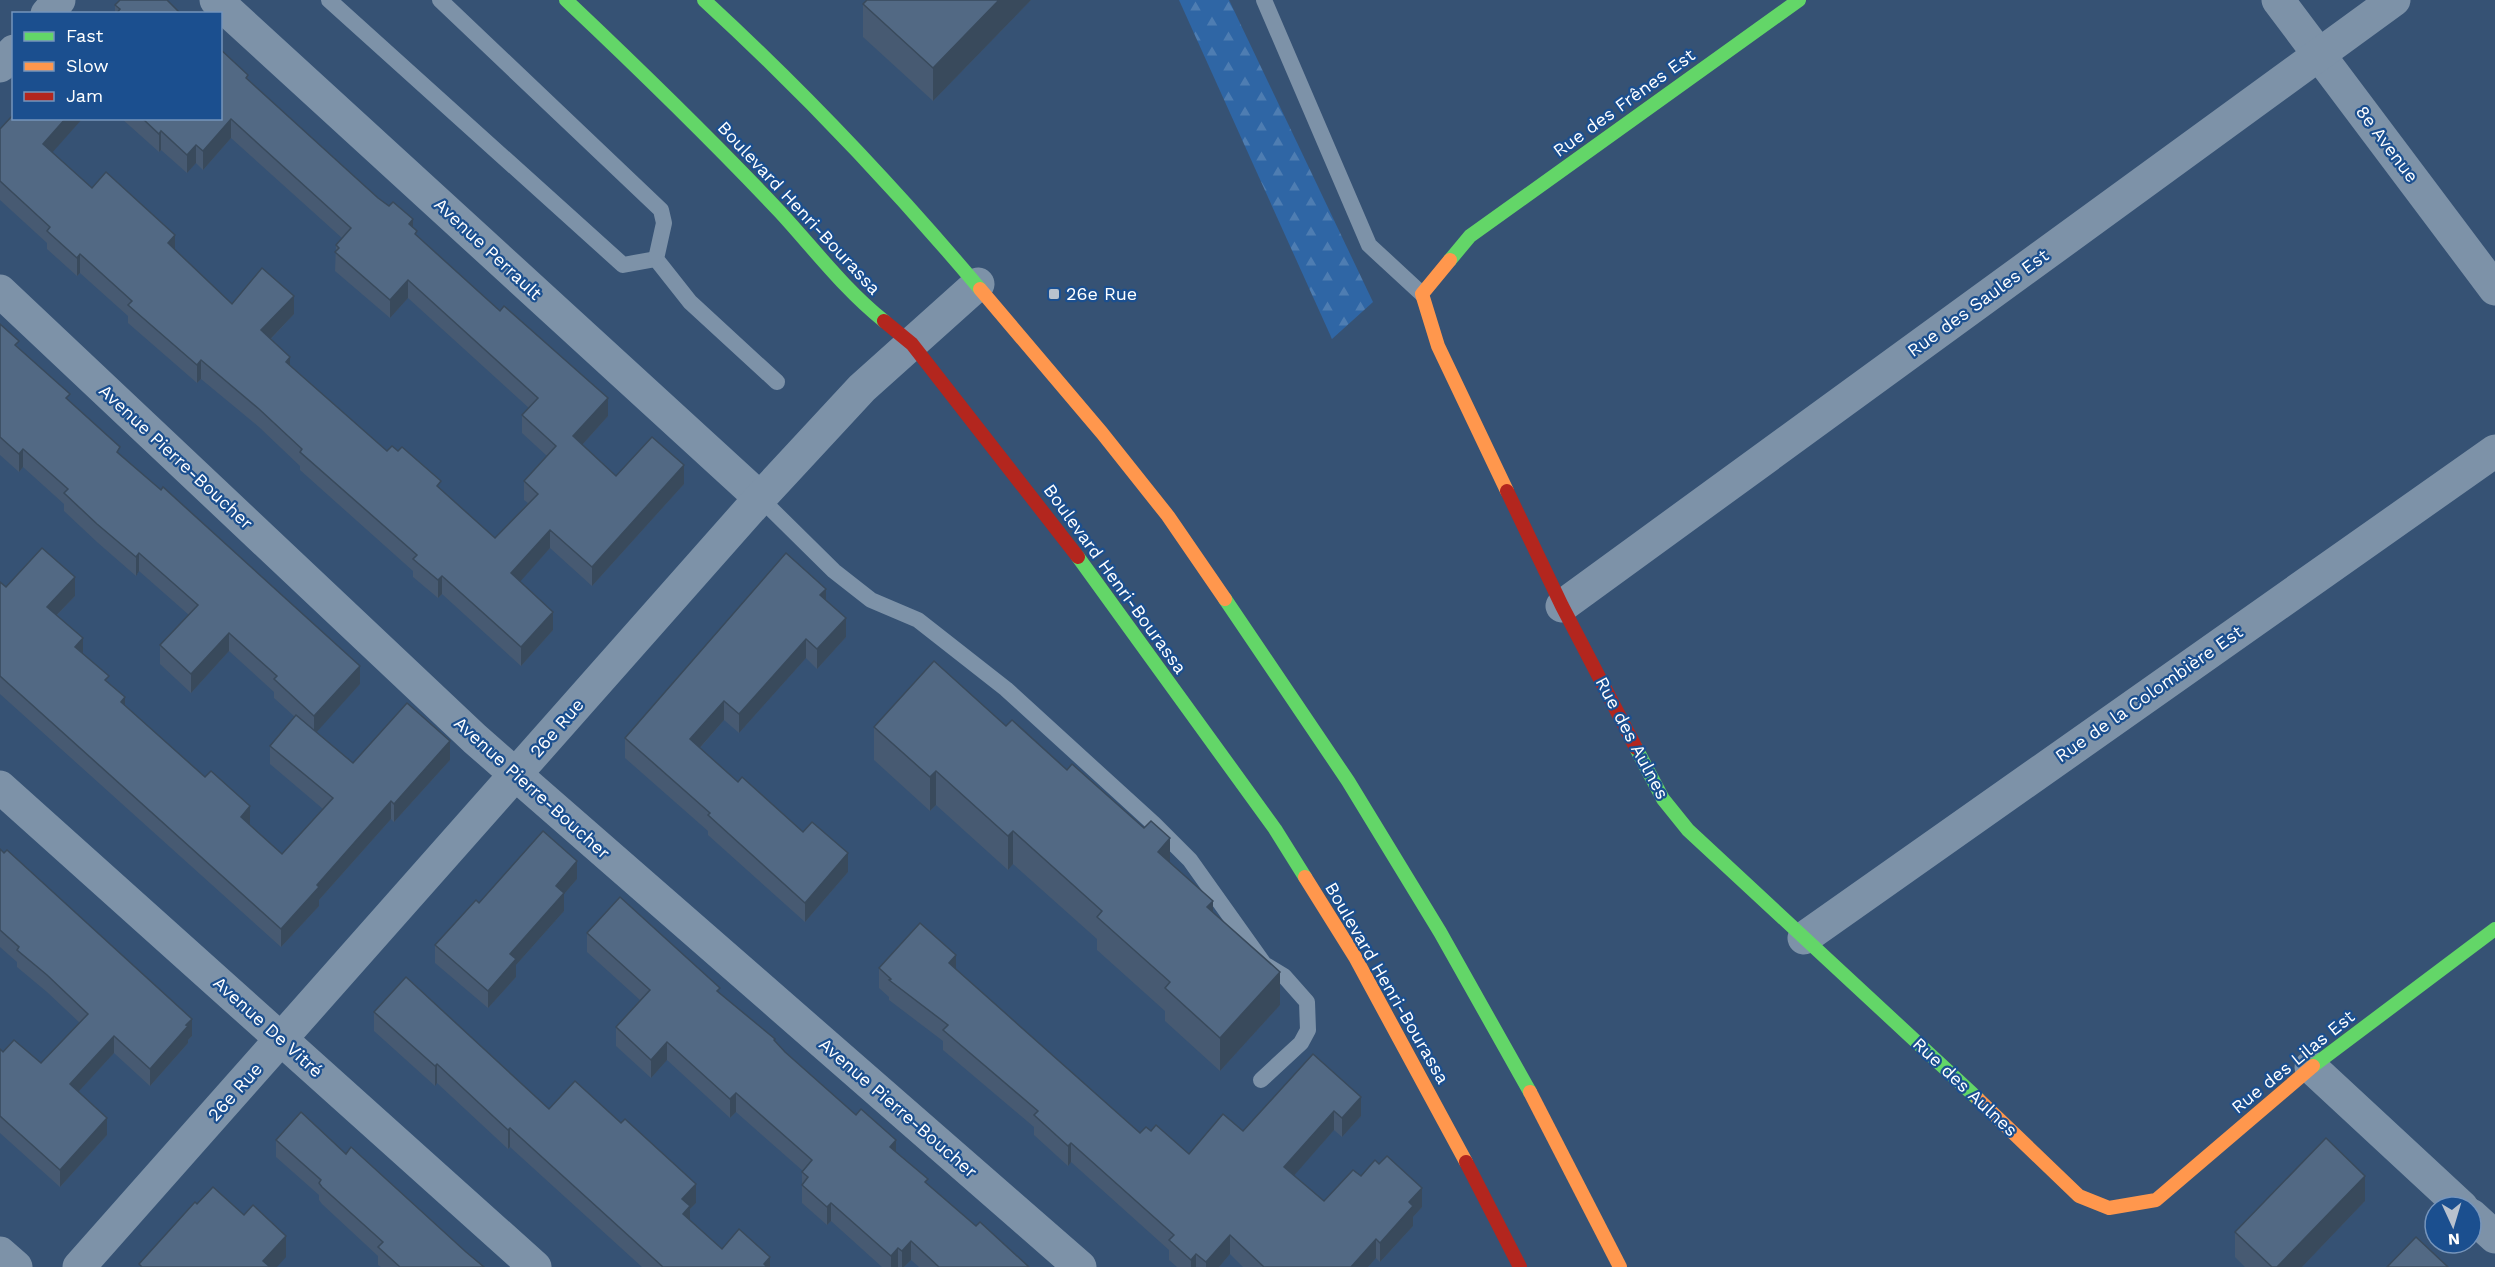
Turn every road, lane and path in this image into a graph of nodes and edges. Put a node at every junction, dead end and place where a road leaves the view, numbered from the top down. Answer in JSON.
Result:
{"nodes":[{"id":1,"x":59,"y":0,"type":"edge"},
{"id":2,"x":216,"y":0,"type":"edge"},
{"id":3,"x":329,"y":0,"type":"edge"},
{"id":4,"x":440,"y":0,"type":"edge"},
{"id":5,"x":566,"y":0,"type":"edge"},
{"id":6,"x":704,"y":0,"type":"edge"},
{"id":7,"x":1264,"y":0,"type":"edge"},
{"id":8,"x":1799,"y":0,"type":"edge"},
{"id":9,"x":2278,"y":0,"type":"edge"},
{"id":10,"x":2394,"y":0,"type":"edge"},
{"id":11,"x":49,"y":12,"type":"edge"},
{"id":12,"x":12,"y":53,"type":"edge"},
{"id":13,"x":2319,"y":55,"type":"junction"},
{"id":14,"x":0,"y":66,"type":"edge"},
{"id":15,"x":656,"y":259,"type":"junction"},
{"id":16,"x":978,"y":285,"type":"junction"},
{"id":17,"x":2495,"y":289,"type":"edge"},
{"id":18,"x":0,"y":291,"type":"edge"},
{"id":19,"x":1422,"y":294,"type":"junction"},
{"id":20,"x":912,"y":345,"type":"junction"},
{"id":21,"x":777,"y":382,"type":"dead end"},
{"id":22,"x":2495,"y":451,"type":"edge"},
{"id":23,"x":760,"y":498,"type":"junction"},
{"id":24,"x":1562,"y":606,"type":"junction"},
{"id":25,"x":516,"y":775,"type":"junction"},
{"id":26,"x":0,"y":787,"type":"edge"},
{"id":27,"x":2495,"y":929,"type":"edge"},
{"id":28,"x":1804,"y":938,"type":"junction"},
{"id":29,"x":282,"y":1040,"type":"junction"},
{"id":30,"x":2311,"y":1067,"type":"junction"},
{"id":31,"x":1261,"y":1080,"type":"dead end"},
{"id":32,"x":2449,"y":1195,"type":"edge"},
{"id":33,"x":2109,"y":1208,"type":"joint"},
{"id":34,"x":2483,"y":1226,"type":"edge"},
{"id":35,"x":2495,"y":1237,"type":"edge"},
{"id":36,"x":0,"y":1253,"type":"edge"},
{"id":37,"x":15,"y":1267,"type":"edge"},
{"id":38,"x":80,"y":1267,"type":"edge"},
{"id":39,"x":535,"y":1267,"type":"edge"},
{"id":40,"x":1080,"y":1267,"type":"edge"},
{"id":41,"x":1520,"y":1267,"type":"edge"},
{"id":42,"x":1620,"y":1267,"type":"edge"}],
"edges":[{"from":1,"to":11,"type":"street"},
{"from":2,"to":23,"type":"street","name":"Avenue Perrault"},
{"from":3,"to":15,"type":"lane"},
{"from":4,"to":15,"type":"lane"},
{"from":5,"to":20,"type":"main road","name":"Boulevard Henri-Bourassa"},
{"from":6,"to":16,"type":"main road"},
{"from":7,"to":19,"type":"lane"},
{"from":8,"to":19,"type":"main road","name":"Rue des Frênes Est"},
{"from":9,"to":13,"type":"street","name":"8e Avenue"},
{"from":10,"to":13,"type":"street","name":"Rue des Saules Est"},
{"from":12,"to":14,"type":"street"},
{"from":13,"to":17,"type":"street","name":"8e Avenue"},
{"from":13,"to":24,"type":"street","name":"Rue des Saules Est"},
{"from":15,"to":21,"type":"lane"},
{"from":16,"to":20,"type":"street","name":"26e Rue"},
{"from":16,"to":42,"type":"main road"},
{"from":18,"to":25,"type":"street","name":"Avenue Pierre-Boucher"},
{"from":19,"to":24,"type":"main road","name":"Rue des Aulnes"},
{"from":20,"to":23,"type":"street","name":"26e Rue"},
{"from":20,"to":41,"type":"main road","name":"Boulevard Henri-Bourassa"},
{"from":22,"to":28,"type":"street","name":"Rue de la Colombière Est"},
{"from":23,"to":25,"type":"street","name":"26e Rue"},
{"from":23,"to":31,"type":"lane"},
{"from":24,"to":28,"type":"main road","name":"Rue des Aulnes"},
{"from":25,"to":29,"type":"street","name":"26e Rue"},
{"from":25,"to":40,"type":"street","name":"Avenue Pierre-Boucher"},
{"from":26,"to":29,"type":"street","name":"Avenue De Vitré"},
{"from":27,"to":30,"type":"main road","name":"Rue des Lilas Est"},
{"from":28,"to":33,"type":"main road","name":"Rue des Aulnes"},
{"from":29,"to":38,"type":"street","name":"26e Rue"},
{"from":29,"to":39,"type":"street","name":"Avenue De Vitré"},
{"from":30,"to":32,"type":"street"},
{"from":30,"to":33,"type":"main road","name":"Rue des Lilas Est"},
{"from":34,"to":35,"type":"street"},
{"from":36,"to":37,"type":"street"}]}
